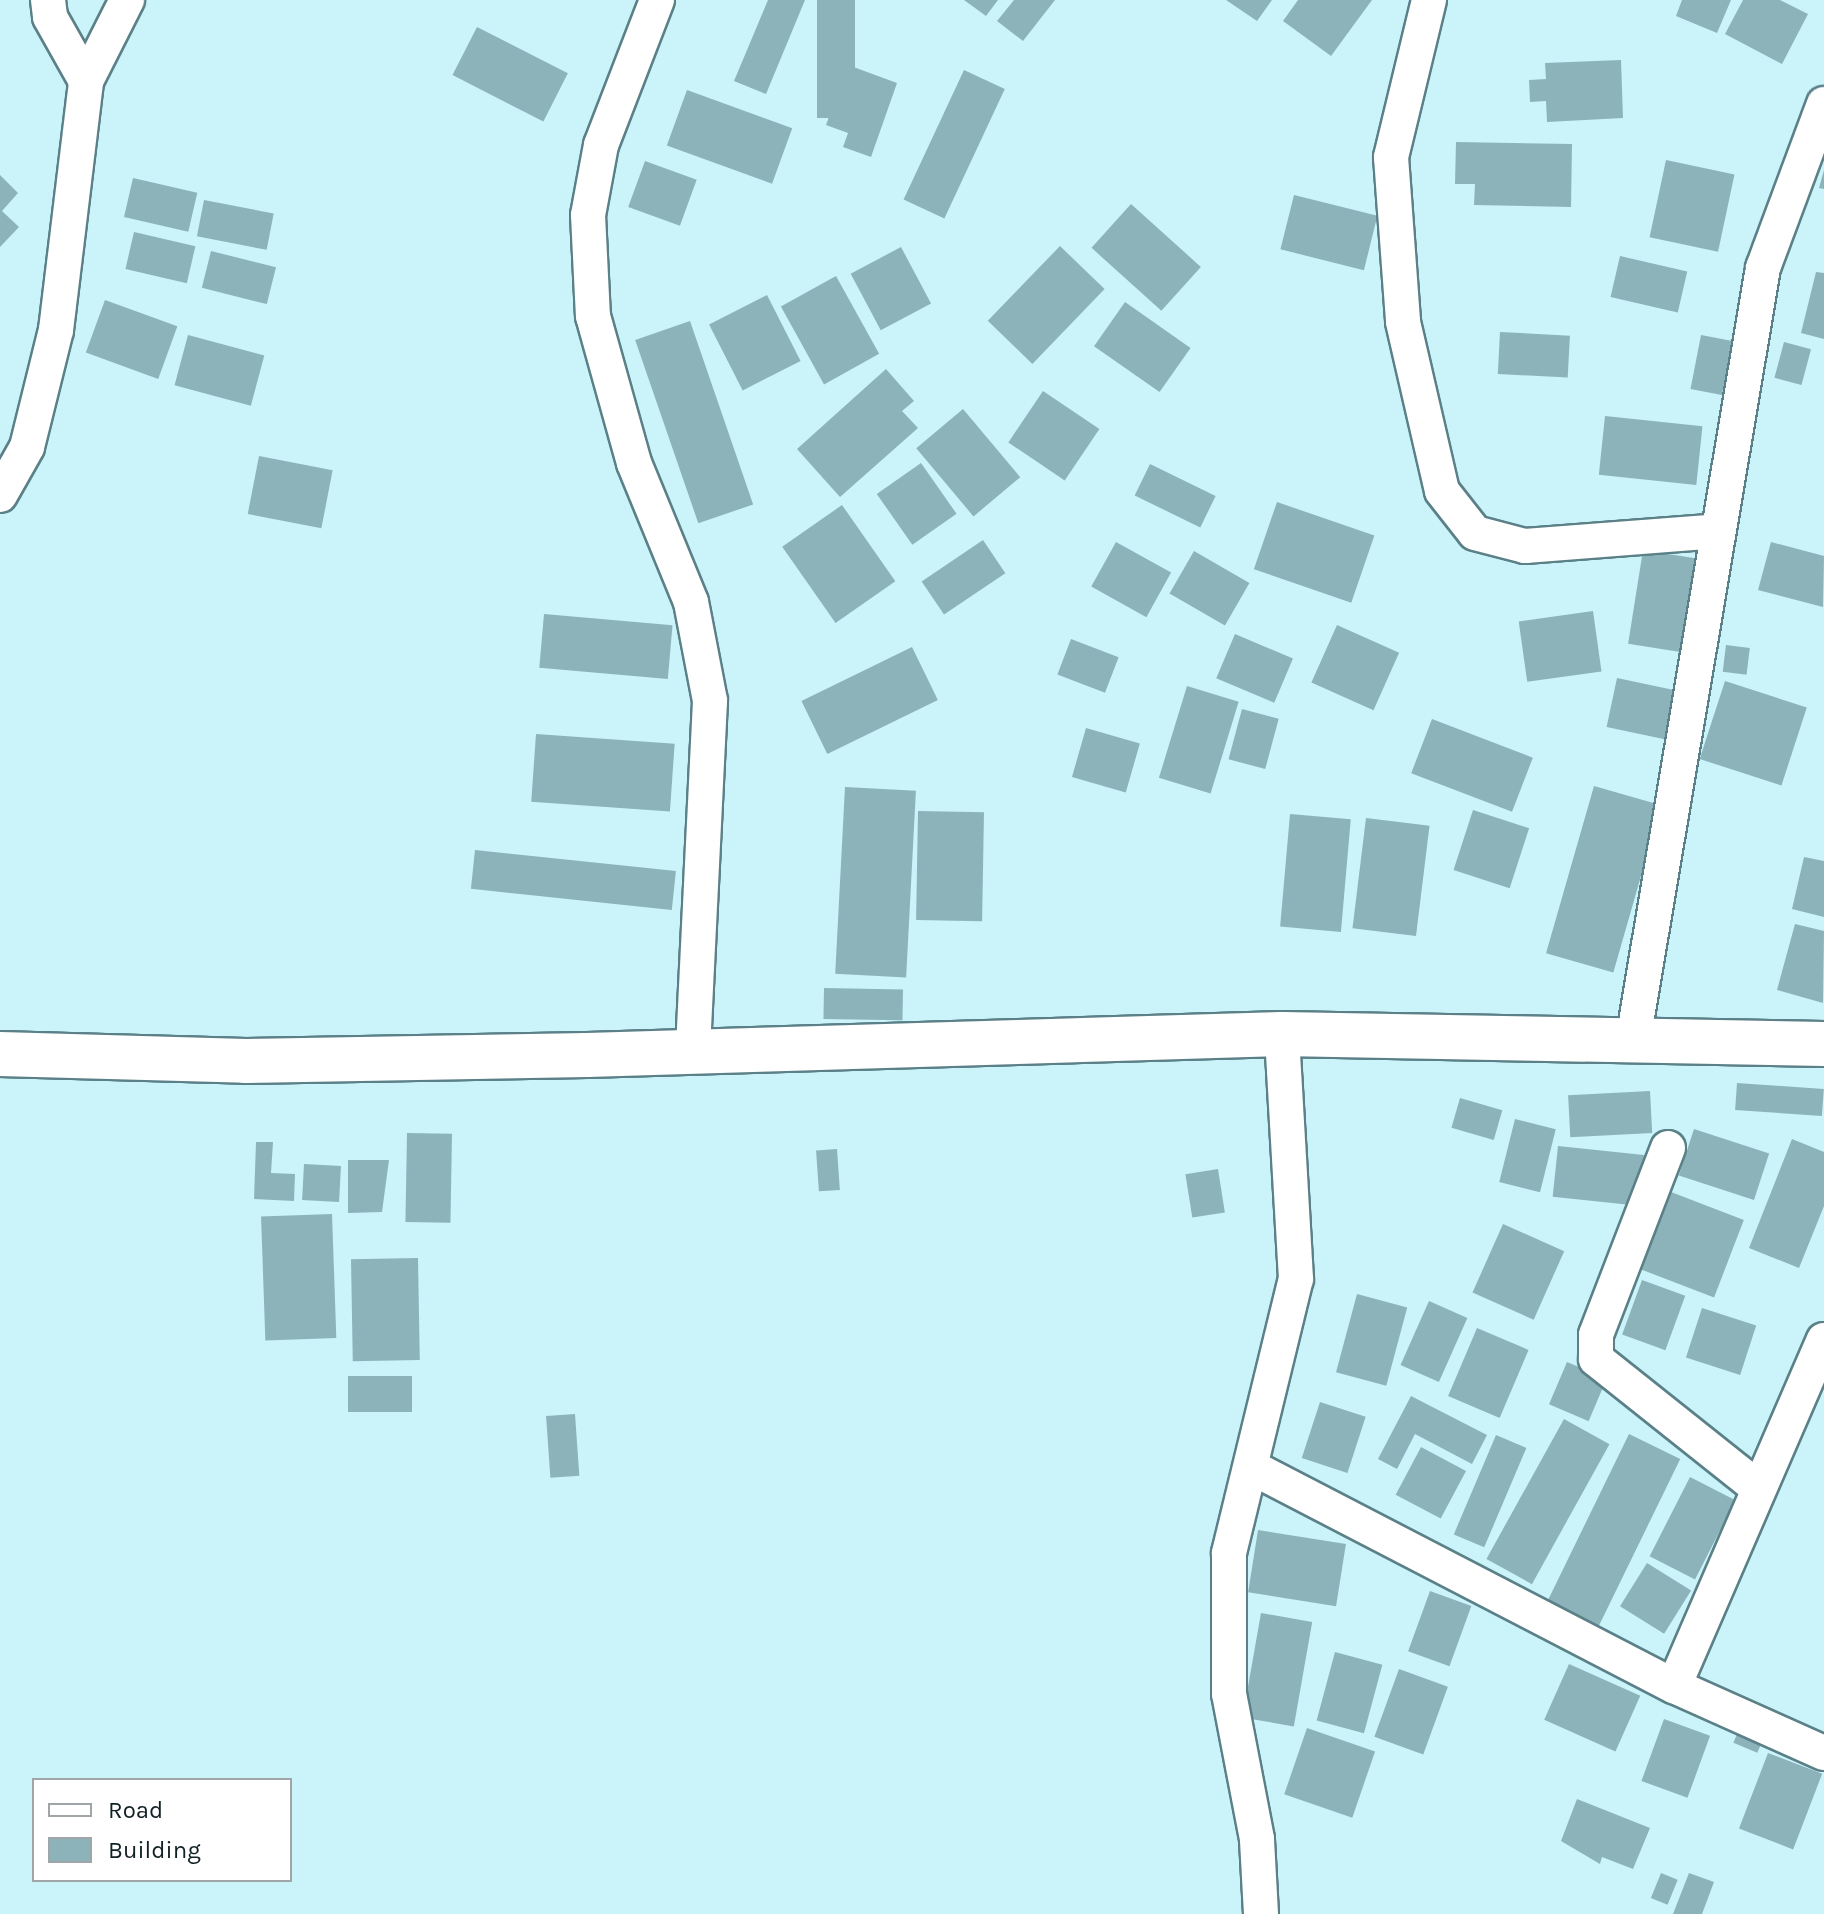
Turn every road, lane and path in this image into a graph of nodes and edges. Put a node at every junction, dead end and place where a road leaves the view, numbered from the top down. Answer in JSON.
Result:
{"nodes":[{"id":1,"x":48,"y":0,"type":"edge"},
{"id":2,"x":127,"y":0,"type":"edge"},
{"id":3,"x":657,"y":0,"type":"edge"},
{"id":4,"x":1434,"y":2,"type":"edge"},
{"id":5,"x":86,"y":81,"type":"junction"},
{"id":6,"x":1824,"y":104,"type":"edge"},
{"id":7,"x":0,"y":495,"type":"edge"},
{"id":8,"x":1718,"y":531,"type":"junction"},
{"id":9,"x":1282,"y":1034,"type":"junction"},
{"id":10,"x":1633,"y":1040,"type":"junction"},
{"id":11,"x":1824,"y":1044,"type":"edge"},
{"id":12,"x":693,"y":1049,"type":"junction"},
{"id":13,"x":0,"y":1054,"type":"edge"},
{"id":14,"x":1668,"y":1148,"type":"dead end"},
{"id":15,"x":1824,"y":1340,"type":"edge"},
{"id":16,"x":1251,"y":1467,"type":"junction"},
{"id":17,"x":1757,"y":1487,"type":"junction"},
{"id":18,"x":1674,"y":1686,"type":"junction"},
{"id":19,"x":1824,"y":1753,"type":"edge"},
{"id":20,"x":1261,"y":1914,"type":"edge"}],
"edges":[{"from":1,"to":5,"type":"street"},
{"from":2,"to":5,"type":"street"},
{"from":3,"to":12,"type":"street"},
{"from":4,"to":8,"type":"street"},
{"from":5,"to":7,"type":"street"},
{"from":6,"to":8,"type":"street"},
{"from":8,"to":10,"type":"street"},
{"from":9,"to":10,"type":"street"},
{"from":9,"to":12,"type":"street"},
{"from":9,"to":16,"type":"street"},
{"from":10,"to":11,"type":"street"},
{"from":12,"to":13,"type":"street"},
{"from":14,"to":17,"type":"street"},
{"from":15,"to":17,"type":"street"},
{"from":16,"to":18,"type":"street"},
{"from":16,"to":20,"type":"street"},
{"from":17,"to":18,"type":"street"},
{"from":18,"to":19,"type":"street"}]}
